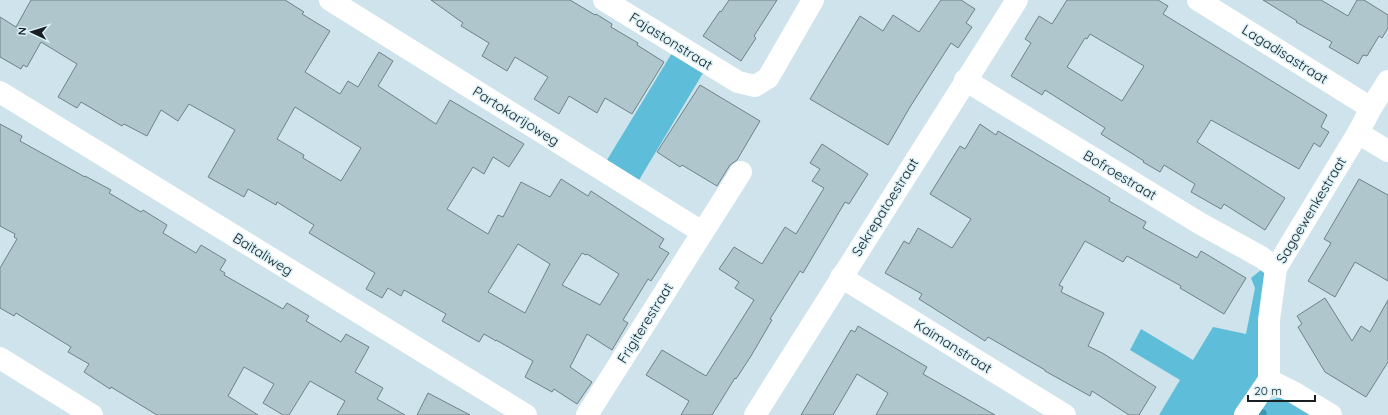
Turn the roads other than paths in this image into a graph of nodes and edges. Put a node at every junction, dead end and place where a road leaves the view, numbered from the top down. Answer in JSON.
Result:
{"nodes":[{"id":1,"x":330,"y":0,"type":"edge"},
{"id":2,"x":604,"y":0,"type":"edge"},
{"id":3,"x":813,"y":0,"type":"edge"},
{"id":4,"x":1017,"y":0,"type":"edge"},
{"id":5,"x":1198,"y":0,"type":"edge"},
{"id":6,"x":965,"y":80,"type":"junction"},
{"id":7,"x":1388,"y":81,"type":"edge"},
{"id":8,"x":0,"y":92,"type":"edge"},
{"id":9,"x":1371,"y":108,"type":"junction"},
{"id":10,"x":1358,"y":133,"type":"junction"},
{"id":11,"x":1388,"y":151,"type":"edge"},
{"id":12,"x":741,"y":172,"type":"dead end"},
{"id":13,"x":702,"y":232,"type":"junction"},
{"id":14,"x":1276,"y":268,"type":"junction"},
{"id":15,"x":841,"y":278,"type":"junction"},
{"id":16,"x":0,"y":358,"type":"edge"},
{"id":17,"x":1269,"y":380,"type":"junction"},
{"id":18,"x":92,"y":415,"type":"edge"},
{"id":19,"x":526,"y":415,"type":"edge"},
{"id":20,"x":587,"y":415,"type":"edge"},
{"id":21,"x":755,"y":415,"type":"edge"},
{"id":22,"x":1065,"y":415,"type":"edge"},
{"id":23,"x":1245,"y":415,"type":"edge"},
{"id":24,"x":1332,"y":415,"type":"edge"}],
"edges":[{"from":1,"to":13,"type":"street","name":"Partokarijoweg"},
{"from":2,"to":3,"type":"street","name":"Fajastonstraat"},
{"from":4,"to":6,"type":"street","name":"Sekrepatoestraat"},
{"from":5,"to":9,"type":"street","name":"Lagadisastraat"},
{"from":6,"to":14,"type":"street","name":"Bofroestraat"},
{"from":6,"to":15,"type":"street","name":"Sekrepatoestraat"},
{"from":7,"to":9,"type":"street","name":"Sagoewenkestraat"},
{"from":8,"to":19,"type":"street","name":"Baitaliweg"},
{"from":9,"to":10,"type":"street","name":"Sagoewenkestraat"},
{"from":10,"to":11,"type":"street"},
{"from":10,"to":14,"type":"street","name":"Sagoewenkestraat"},
{"from":12,"to":13,"type":"street","name":"Frigiterestraat"},
{"from":13,"to":20,"type":"street","name":"Frigiterestraat"},
{"from":14,"to":17,"type":"street","name":"Sagoewenkestraat"},
{"from":15,"to":21,"type":"street","name":"Sekrepatoestraat"},
{"from":15,"to":22,"type":"street","name":"Kaimanstraat"},
{"from":16,"to":18,"type":"street"},
{"from":17,"to":23,"type":"street"},
{"from":17,"to":24,"type":"street"}]}
